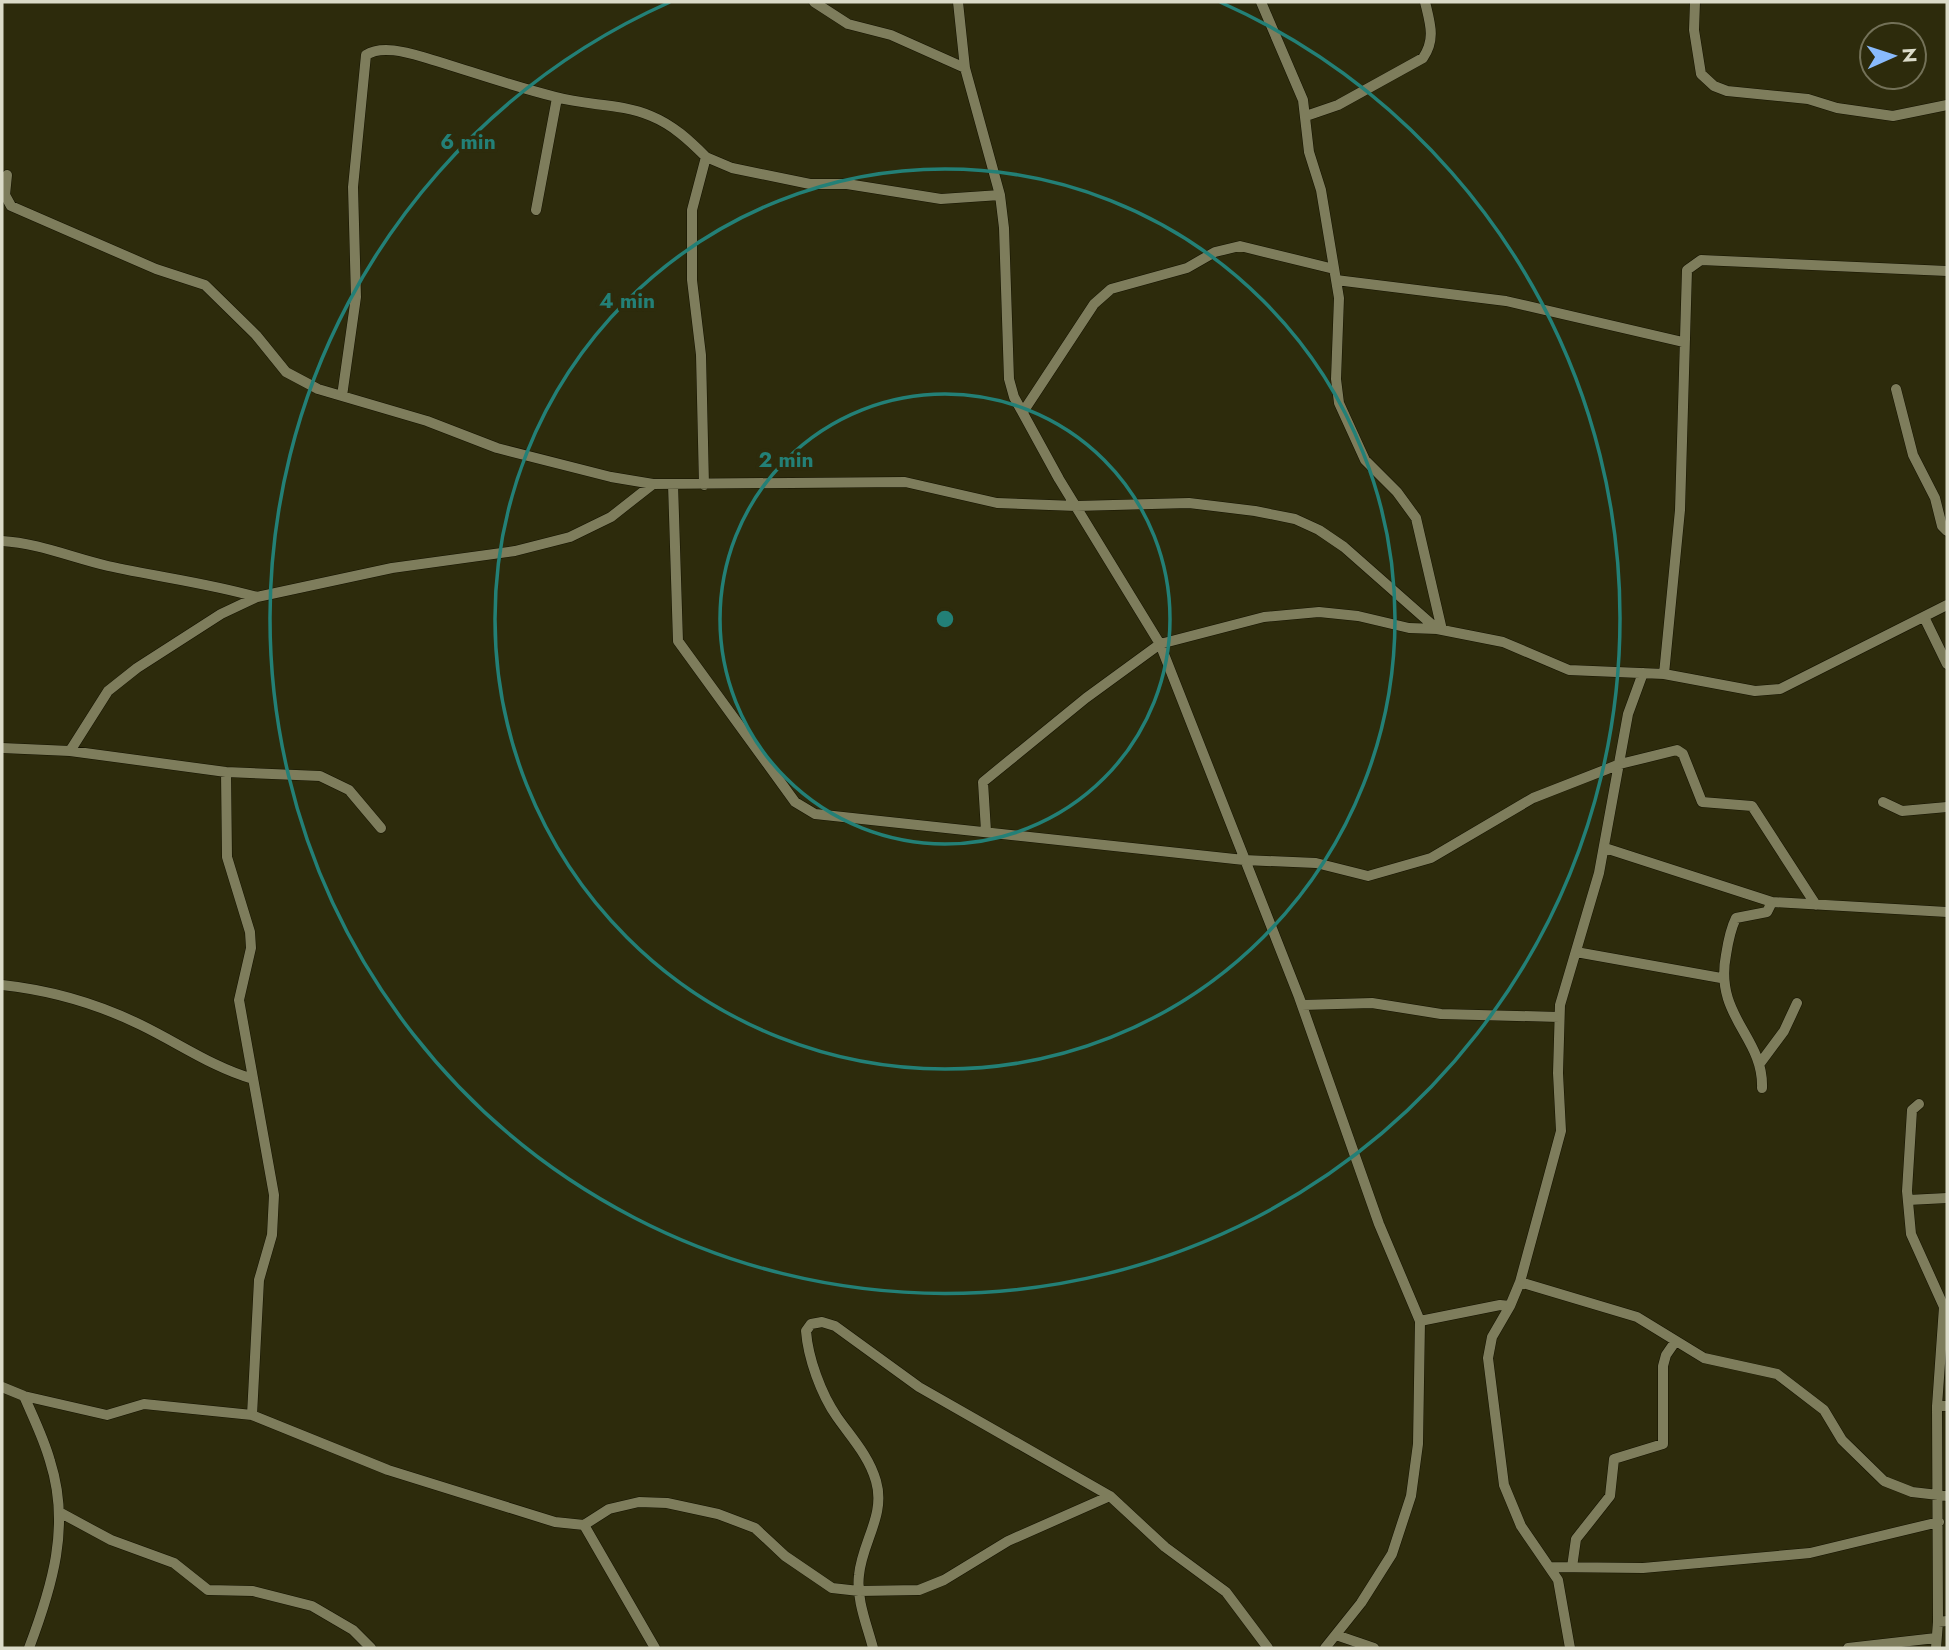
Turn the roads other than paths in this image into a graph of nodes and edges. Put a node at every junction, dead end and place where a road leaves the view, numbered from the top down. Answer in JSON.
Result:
{"nodes":[{"id":1,"x":814,"y":2,"type":"edge"},
{"id":2,"x":958,"y":2,"type":"edge"},
{"id":3,"x":1261,"y":2,"type":"edge"},
{"id":4,"x":1425,"y":2,"type":"edge"},
{"id":5,"x":1695,"y":2,"type":"edge"},
{"id":6,"x":965,"y":68,"type":"junction"},
{"id":7,"x":556,"y":98,"type":"junction"},
{"id":8,"x":1947,"y":105,"type":"edge"},
{"id":9,"x":1306,"y":116,"type":"junction"},
{"id":10,"x":706,"y":157,"type":"junction"},
{"id":11,"x":6,"y":175,"type":"dead end"},
{"id":12,"x":1000,"y":195,"type":"junction"},
{"id":13,"x":536,"y":210,"type":"dead end"},
{"id":14,"x":1947,"y":271,"type":"edge"},
{"id":15,"x":1335,"y":274,"type":"junction"},
{"id":16,"x":1683,"y":342,"type":"junction"},
{"id":17,"x":1896,"y":389,"type":"dead end"},
{"id":18,"x":342,"y":396,"type":"junction"},
{"id":19,"x":1023,"y":412,"type":"junction"},
{"id":20,"x":653,"y":484,"type":"junction"},
{"id":21,"x":673,"y":484,"type":"junction"},
{"id":22,"x":705,"y":485,"type":"junction"},
{"id":23,"x":1076,"y":506,"type":"junction"},
{"id":24,"x":1947,"y":531,"type":"edge"},
{"id":25,"x":2,"y":541,"type":"edge"},
{"id":26,"x":257,"y":597,"type":"junction"},
{"id":27,"x":1947,"y":604,"type":"edge"},
{"id":28,"x":1925,"y":618,"type":"junction"},
{"id":29,"x":1440,"y":630,"type":"junction"},
{"id":30,"x":1160,"y":644,"type":"junction"},
{"id":31,"x":1947,"y":664,"type":"edge"},
{"id":32,"x":1643,"y":673,"type":"junction"},
{"id":33,"x":1664,"y":674,"type":"junction"},
{"id":34,"x":2,"y":748,"type":"edge"},
{"id":35,"x":70,"y":751,"type":"junction"},
{"id":36,"x":1620,"y":764,"type":"junction"},
{"id":37,"x":226,"y":772,"type":"junction"},
{"id":38,"x":1883,"y":802,"type":"dead end"},
{"id":39,"x":1947,"y":807,"type":"edge"},
{"id":40,"x":381,"y":828,"type":"dead end"},
{"id":41,"x":986,"y":831,"type":"junction"},
{"id":42,"x":1605,"y":848,"type":"junction"},
{"id":43,"x":1244,"y":860,"type":"junction"},
{"id":44,"x":1772,"y":902,"type":"junction"},
{"id":45,"x":1816,"y":905,"type":"junction"},
{"id":46,"x":1947,"y":912,"type":"edge"},
{"id":47,"x":1576,"y":952,"type":"junction"},
{"id":48,"x":1721,"y":978,"type":"junction"},
{"id":49,"x":2,"y":985,"type":"edge"},
{"id":50,"x":1797,"y":1003,"type":"dead end"},
{"id":51,"x":1302,"y":1006,"type":"junction"},
{"id":52,"x":1559,"y":1017,"type":"junction"},
{"id":53,"x":1761,"y":1062,"type":"junction"},
{"id":54,"x":253,"y":1079,"type":"junction"},
{"id":55,"x":1762,"y":1088,"type":"dead end"},
{"id":56,"x":1919,"y":1104,"type":"dead end"},
{"id":57,"x":1947,"y":1198,"type":"edge"},
{"id":58,"x":1908,"y":1200,"type":"junction"},
{"id":59,"x":1520,"y":1282,"type":"junction"},
{"id":60,"x":1510,"y":1306,"type":"junction"},
{"id":61,"x":1420,"y":1321,"type":"junction"},
{"id":62,"x":1675,"y":1342,"type":"junction"},
{"id":63,"x":2,"y":1387,"type":"edge"},
{"id":64,"x":24,"y":1396,"type":"junction"},
{"id":65,"x":1942,"y":1406,"type":"edge"},
{"id":66,"x":252,"y":1415,"type":"junction"},
{"id":67,"x":1110,"y":1496,"type":"junction"},
{"id":68,"x":1942,"y":1496,"type":"edge"},
{"id":69,"x":59,"y":1512,"type":"junction"},
{"id":70,"x":1939,"y":1522,"type":"junction"},
{"id":71,"x":584,"y":1525,"type":"junction"},
{"id":72,"x":1551,"y":1567,"type":"junction"},
{"id":73,"x":1572,"y":1567,"type":"junction"},
{"id":74,"x":859,"y":1591,"type":"junction"},
{"id":75,"x":1943,"y":1621,"type":"edge"},
{"id":76,"x":1336,"y":1635,"type":"junction"},
{"id":77,"x":1936,"y":1643,"type":"edge"},
{"id":78,"x":29,"y":1648,"type":"edge"},
{"id":79,"x":370,"y":1648,"type":"edge"},
{"id":80,"x":655,"y":1648,"type":"edge"},
{"id":81,"x":873,"y":1648,"type":"edge"},
{"id":82,"x":1268,"y":1648,"type":"edge"},
{"id":83,"x":1325,"y":1648,"type":"edge"},
{"id":84,"x":1374,"y":1648,"type":"edge"},
{"id":85,"x":1570,"y":1648,"type":"edge"},
{"id":86,"x":1848,"y":1648,"type":"edge"}],
"edges":[{"from":1,"to":6,"type":"street"},
{"from":2,"to":6,"type":"street"},
{"from":3,"to":9,"type":"street"},
{"from":4,"to":9,"type":"street"},
{"from":5,"to":8,"type":"street"},
{"from":6,"to":12,"type":"street"},
{"from":7,"to":10,"type":"street"},
{"from":7,"to":13,"type":"street"},
{"from":7,"to":18,"type":"street"},
{"from":9,"to":15,"type":"street"},
{"from":10,"to":12,"type":"street"},
{"from":10,"to":22,"type":"street"},
{"from":11,"to":18,"type":"street"},
{"from":12,"to":19,"type":"street"},
{"from":14,"to":16,"type":"street"},
{"from":15,"to":16,"type":"street"},
{"from":15,"to":19,"type":"street"},
{"from":15,"to":29,"type":"street"},
{"from":16,"to":33,"type":"street"},
{"from":17,"to":24,"type":"street"},
{"from":18,"to":20,"type":"street"},
{"from":19,"to":23,"type":"street"},
{"from":20,"to":21,"type":"street"},
{"from":20,"to":26,"type":"street"},
{"from":21,"to":22,"type":"street"},
{"from":21,"to":41,"type":"street"},
{"from":22,"to":23,"type":"street"},
{"from":23,"to":29,"type":"street"},
{"from":23,"to":30,"type":"street"},
{"from":25,"to":26,"type":"street"},
{"from":26,"to":35,"type":"street"},
{"from":27,"to":28,"type":"street"},
{"from":28,"to":31,"type":"street"},
{"from":28,"to":33,"type":"street"},
{"from":29,"to":30,"type":"street"},
{"from":29,"to":32,"type":"street"},
{"from":30,"to":41,"type":"street"},
{"from":30,"to":43,"type":"street"},
{"from":32,"to":33,"type":"street"},
{"from":32,"to":36,"type":"street"},
{"from":34,"to":35,"type":"street"},
{"from":35,"to":37,"type":"street"},
{"from":36,"to":42,"type":"street"},
{"from":36,"to":43,"type":"street"},
{"from":36,"to":45,"type":"street"},
{"from":37,"to":40,"type":"street"},
{"from":37,"to":54,"type":"street"},
{"from":38,"to":39,"type":"street"},
{"from":41,"to":43,"type":"street"},
{"from":42,"to":44,"type":"street"},
{"from":42,"to":47,"type":"street"},
{"from":43,"to":51,"type":"street"},
{"from":44,"to":45,"type":"street"},
{"from":44,"to":48,"type":"street"},
{"from":45,"to":46,"type":"street"},
{"from":47,"to":48,"type":"street"},
{"from":47,"to":52,"type":"street"},
{"from":48,"to":53,"type":"street"},
{"from":49,"to":54,"type":"street"},
{"from":50,"to":53,"type":"street"},
{"from":51,"to":52,"type":"street"},
{"from":51,"to":61,"type":"street"},
{"from":52,"to":59,"type":"street"},
{"from":53,"to":55,"type":"street"},
{"from":54,"to":66,"type":"street"},
{"from":56,"to":58,"type":"street"},
{"from":57,"to":58,"type":"street"},
{"from":58,"to":65,"type":"street"},
{"from":59,"to":60,"type":"street"},
{"from":59,"to":62,"type":"street"},
{"from":60,"to":61,"type":"street"},
{"from":60,"to":72,"type":"street"},
{"from":61,"to":76,"type":"street"},
{"from":62,"to":68,"type":"street"},
{"from":62,"to":73,"type":"street"},
{"from":63,"to":64,"type":"street"},
{"from":64,"to":66,"type":"street"},
{"from":64,"to":69,"type":"street"},
{"from":65,"to":68,"type":"street"},
{"from":66,"to":71,"type":"street"},
{"from":67,"to":74,"type":"street"},
{"from":67,"to":74,"type":"street"},
{"from":67,"to":82,"type":"street"},
{"from":68,"to":70,"type":"street"},
{"from":69,"to":78,"type":"street"},
{"from":69,"to":79,"type":"street"},
{"from":70,"to":73,"type":"street"},
{"from":70,"to":75,"type":"street"},
{"from":71,"to":74,"type":"street"},
{"from":71,"to":80,"type":"street"},
{"from":72,"to":73,"type":"street"},
{"from":72,"to":85,"type":"street"},
{"from":74,"to":81,"type":"street"},
{"from":75,"to":77,"type":"street"},
{"from":76,"to":83,"type":"street"},
{"from":76,"to":84,"type":"street"},
{"from":77,"to":86,"type":"street"}]}
